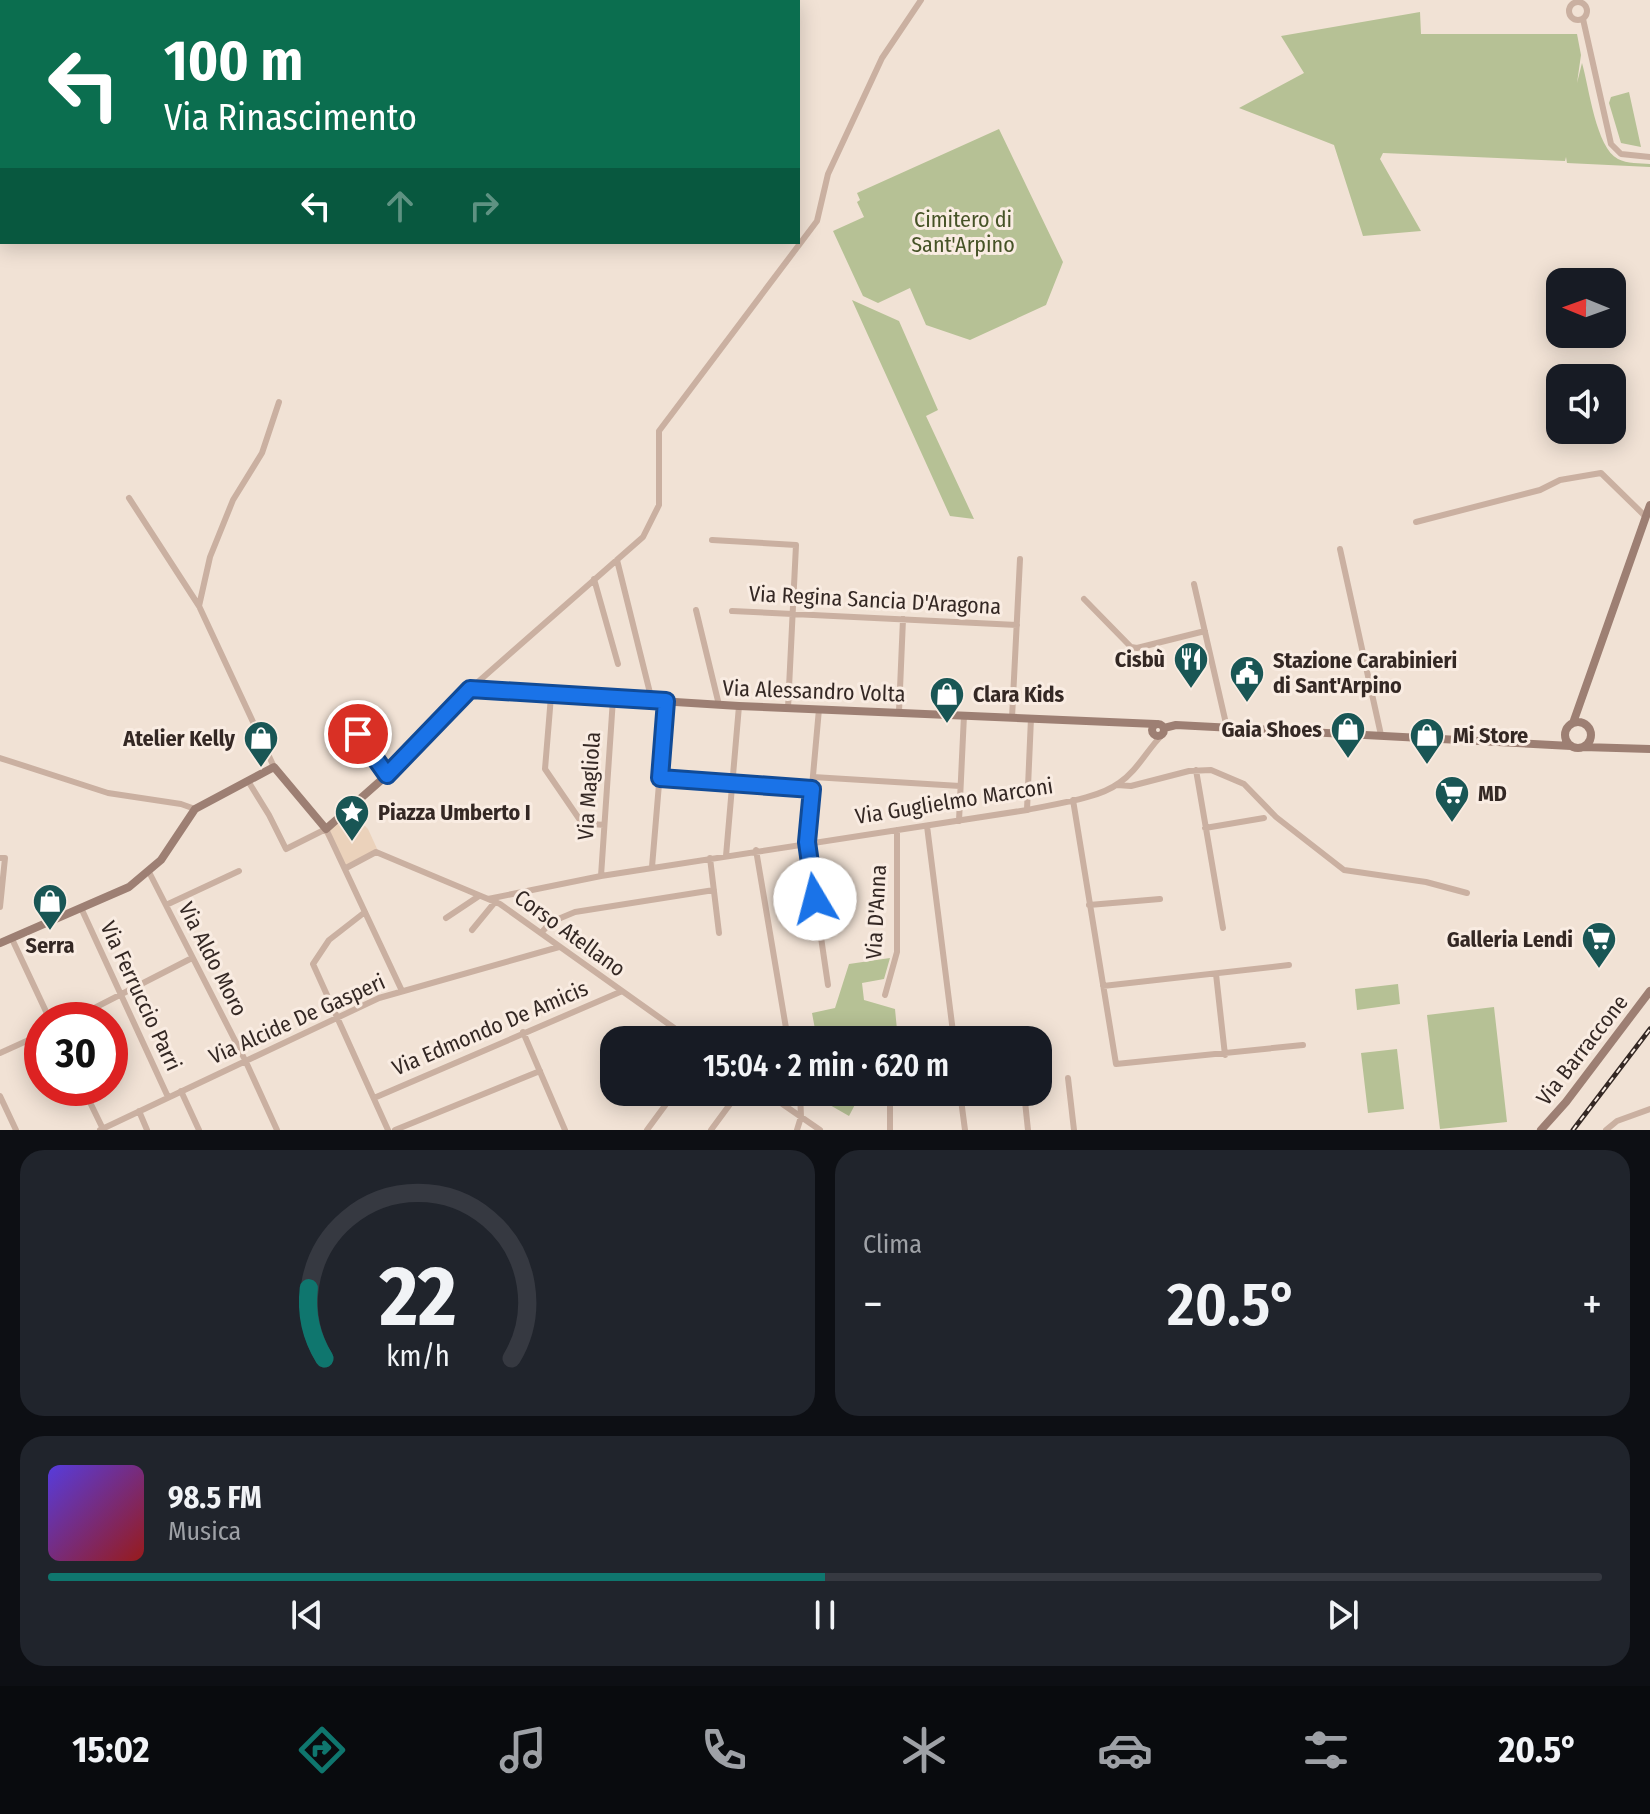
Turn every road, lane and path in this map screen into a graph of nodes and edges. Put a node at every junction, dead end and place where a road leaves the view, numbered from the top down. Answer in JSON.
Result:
{"nodes":[{"id":1,"x":921,"y":0,"type":"edge"},
{"id":2,"x":1586,"y":2,"type":"edge"},
{"id":3,"x":1583,"y":19,"type":"junction"},
{"id":4,"x":1650,"y":157,"type":"edge"},
{"id":5,"x":800,"y":244,"type":"edge"},
{"id":6,"x":800,"y":244,"type":"edge"},
{"id":7,"x":279,"y":402,"type":"dead end"},
{"id":8,"x":129,"y":498,"type":"dead end"},
{"id":9,"x":1650,"y":505,"type":"edge"},
{"id":10,"x":1646,"y":517,"type":"junction"},
{"id":11,"x":1416,"y":522,"type":"dead end"},
{"id":12,"x":712,"y":540,"type":"dead end"},
{"id":13,"x":1340,"y":549,"type":"dead end"},
{"id":14,"x":1020,"y":559,"type":"dead end"},
{"id":15,"x":617,"y":560,"type":"junction"},
{"id":16,"x":594,"y":579,"type":"junction"},
{"id":17,"x":1194,"y":584,"type":"dead end"},
{"id":18,"x":1084,"y":599,"type":"dead end"},
{"id":19,"x":199,"y":606,"type":"junction"},
{"id":20,"x":696,"y":610,"type":"dead end"},
{"id":21,"x":732,"y":611,"type":"dead end"},
{"id":22,"x":793,"y":614,"type":"junction"},
{"id":23,"x":903,"y":619,"type":"junction"},
{"id":24,"x":1017,"y":625,"type":"junction"},
{"id":25,"x":1205,"y":631,"type":"junction"},
{"id":26,"x":618,"y":664,"type":"dead end"},
{"id":27,"x":1588,"y":683,"type":"junction"},
{"id":28,"x":470,"y":689,"type":"junction"},
{"id":29,"x":551,"y":696,"type":"junction"},
{"id":30,"x":613,"y":699,"type":"junction"},
{"id":31,"x":652,"y":701,"type":"junction"},
{"id":32,"x":666,"y":701,"type":"junction"},
{"id":33,"x":719,"y":705,"type":"junction"},
{"id":34,"x":739,"y":706,"type":"junction"},
{"id":35,"x":788,"y":708,"type":"junction"},
{"id":36,"x":819,"y":709,"type":"junction"},
{"id":37,"x":899,"y":712,"type":"junction"},
{"id":38,"x":344,"y":713,"type":"dead end"},
{"id":39,"x":964,"y":715,"type":"junction"},
{"id":40,"x":1012,"y":718,"type":"junction"},
{"id":41,"x":1031,"y":718,"type":"junction"},
{"id":42,"x":1573,"y":723,"type":"junction"},
{"id":43,"x":1585,"y":724,"type":"junction"},
{"id":44,"x":1227,"y":728,"type":"junction"},
{"id":45,"x":1159,"y":730,"type":"junction"},
{"id":46,"x":1566,"y":733,"type":"junction"},
{"id":47,"x":1381,"y":735,"type":"junction"},
{"id":48,"x":1591,"y":736,"type":"junction"},
{"id":49,"x":1529,"y":742,"type":"junction"},
{"id":50,"x":1571,"y":746,"type":"junction"},
{"id":51,"x":1582,"y":747,"type":"junction"},
{"id":52,"x":1611,"y":748,"type":"junction"},
{"id":53,"x":1650,"y":749,"type":"edge"},
{"id":54,"x":0,"y":758,"type":"edge"},
{"id":55,"x":274,"y":767,"type":"junction"},
{"id":56,"x":1196,"y":770,"type":"junction"},
{"id":57,"x":387,"y":775,"type":"junction"},
{"id":58,"x":813,"y":777,"type":"junction"},
{"id":59,"x":660,"y":778,"type":"junction"},
{"id":60,"x":248,"y":781,"type":"junction"},
{"id":61,"x":733,"y":783,"type":"junction"},
{"id":62,"x":1117,"y":785,"type":"junction"},
{"id":63,"x":960,"y":786,"type":"junction"},
{"id":64,"x":812,"y":789,"type":"junction"},
{"id":65,"x":1073,"y":800,"type":"junction"},
{"id":66,"x":195,"y":809,"type":"junction"},
{"id":67,"x":1027,"y":810,"type":"junction"},
{"id":68,"x":1264,"y":818,"type":"dead end"},
{"id":69,"x":959,"y":821,"type":"junction"},
{"id":70,"x":604,"y":825,"type":"junction"},
{"id":71,"x":927,"y":826,"type":"junction"},
{"id":72,"x":1205,"y":828,"type":"junction"},
{"id":73,"x":326,"y":829,"type":"junction"},
{"id":74,"x":897,"y":830,"type":"junction"},
{"id":75,"x":807,"y":842,"type":"junction"},
{"id":76,"x":756,"y":850,"type":"junction"},
{"id":77,"x":726,"y":856,"type":"junction"},
{"id":78,"x":2,"y":858,"type":"edge"},
{"id":79,"x":710,"y":858,"type":"junction"},
{"id":80,"x":652,"y":867,"type":"junction"},
{"id":81,"x":346,"y":868,"type":"junction"},
{"id":82,"x":239,"y":871,"type":"dead end"},
{"id":83,"x":149,"y":872,"type":"junction"},
{"id":84,"x":601,"y":876,"type":"junction"},
{"id":85,"x":714,"y":890,"type":"junction"},
{"id":86,"x":1467,"y":893,"type":"dead end"},
{"id":87,"x":506,"y":895,"type":"junction"},
{"id":88,"x":479,"y":896,"type":"junction"},
{"id":89,"x":1160,"y":899,"type":"dead end"},
{"id":90,"x":491,"y":901,"type":"junction"},
{"id":91,"x":166,"y":905,"type":"junction"},
{"id":92,"x":1089,"y":905,"type":"junction"},
{"id":93,"x":0,"y":907,"type":"edge"},
{"id":94,"x":82,"y":910,"type":"junction"},
{"id":95,"x":511,"y":911,"type":"junction"},
{"id":96,"x":365,"y":912,"type":"junction"},
{"id":97,"x":446,"y":918,"type":"dead end"},
{"id":98,"x":1223,"y":928,"type":"dead end"},
{"id":99,"x":472,"y":930,"type":"dead end"},
{"id":100,"x":542,"y":932,"type":"junction"},
{"id":101,"x":719,"y":933,"type":"dead end"},
{"id":102,"x":12,"y":939,"type":"junction"},
{"id":103,"x":0,"y":943,"type":"edge"},
{"id":104,"x":559,"y":947,"type":"junction"},
{"id":105,"x":192,"y":958,"type":"junction"},
{"id":106,"x":1289,"y":965,"type":"dead end"},
{"id":107,"x":1216,"y":974,"type":"junction"},
{"id":108,"x":828,"y":985,"type":"dead end"},
{"id":109,"x":1103,"y":986,"type":"junction"},
{"id":110,"x":402,"y":991,"type":"junction"},
{"id":111,"x":1650,"y":991,"type":"edge"},
{"id":112,"x":620,"y":992,"type":"junction"},
{"id":113,"x":121,"y":995,"type":"junction"},
{"id":114,"x":885,"y":995,"type":"dead end"},
{"id":115,"x":42,"y":1002,"type":"edge"},
{"id":116,"x":107,"y":1002,"type":"edge"},
{"id":117,"x":337,"y":1018,"type":"junction"},
{"id":118,"x":670,"y":1026,"type":"edge"},
{"id":119,"x":786,"y":1026,"type":"edge"},
{"id":120,"x":952,"y":1026,"type":"edge"},
{"id":121,"x":523,"y":1032,"type":"junction"},
{"id":122,"x":24,"y":1042,"type":"edge"},
{"id":123,"x":1303,"y":1045,"type":"dead end"},
{"id":124,"x":0,"y":1053,"type":"edge"},
{"id":125,"x":1225,"y":1055,"type":"junction"},
{"id":126,"x":246,"y":1062,"type":"junction"},
{"id":127,"x":540,"y":1071,"type":"junction"},
{"id":128,"x":1068,"y":1078,"type":"dead end"},
{"id":129,"x":181,"y":1091,"type":"junction"},
{"id":130,"x":0,"y":1096,"type":"edge"},
{"id":131,"x":168,"y":1097,"type":"junction"},
{"id":132,"x":374,"y":1098,"type":"junction"},
{"id":133,"x":91,"y":1106,"type":"edge"},
{"id":134,"x":665,"y":1106,"type":"edge"},
{"id":135,"x":729,"y":1106,"type":"edge"},
{"id":136,"x":785,"y":1106,"type":"edge"},
{"id":137,"x":801,"y":1106,"type":"edge"},
{"id":138,"x":890,"y":1106,"type":"edge"},
{"id":139,"x":962,"y":1106,"type":"edge"},
{"id":140,"x":1025,"y":1106,"type":"edge"},
{"id":141,"x":1650,"y":1109,"type":"edge"},
{"id":142,"x":139,"y":1111,"type":"junction"},
{"id":143,"x":801,"y":1117,"type":"junction"},
{"id":144,"x":101,"y":1129,"type":"edge"},
{"id":145,"x":16,"y":1130,"type":"edge"},
{"id":146,"x":147,"y":1130,"type":"edge"},
{"id":147,"x":199,"y":1130,"type":"edge"},
{"id":148,"x":277,"y":1130,"type":"edge"},
{"id":149,"x":388,"y":1130,"type":"edge"},
{"id":150,"x":395,"y":1130,"type":"edge"},
{"id":151,"x":565,"y":1130,"type":"edge"},
{"id":152,"x":647,"y":1130,"type":"edge"},
{"id":153,"x":711,"y":1130,"type":"edge"},
{"id":154,"x":797,"y":1130,"type":"edge"},
{"id":155,"x":820,"y":1130,"type":"edge"},
{"id":156,"x":890,"y":1130,"type":"edge"},
{"id":157,"x":965,"y":1130,"type":"edge"},
{"id":158,"x":1028,"y":1130,"type":"edge"},
{"id":159,"x":1074,"y":1130,"type":"edge"},
{"id":160,"x":1541,"y":1130,"type":"edge"},
{"id":161,"x":1606,"y":1130,"type":"edge"}],
"edges":[{"from":1,"to":5,"type":"street"},
{"from":2,"to":3,"type":"street"},
{"from":2,"to":3,"type":"street"},
{"from":3,"to":4,"type":"street"},
{"from":6,"to":15,"type":"street"},
{"from":7,"to":19,"type":"street"},
{"from":8,"to":19,"type":"street"},
{"from":9,"to":10,"type":"street"},
{"from":10,"to":11,"type":"street"},
{"from":10,"to":27,"type":"street"},
{"from":12,"to":22,"type":"street"},
{"from":13,"to":47,"type":"street"},
{"from":14,"to":24,"type":"street"},
{"from":15,"to":16,"type":"street"},
{"from":15,"to":31,"type":"street"},
{"from":16,"to":26,"type":"street"},
{"from":16,"to":28,"type":"street"},
{"from":17,"to":25,"type":"street"},
{"from":18,"to":25,"type":"street"},
{"from":19,"to":55,"type":"street"},
{"from":20,"to":33,"type":"street"},
{"from":21,"to":22,"type":"street","name":"Via Regina Sancia D'Aragona"},
{"from":22,"to":23,"type":"street","name":"Via Regina Sancia D'Aragona"},
{"from":22,"to":35,"type":"street"},
{"from":23,"to":24,"type":"street","name":"Via Regina Sancia D'Aragona"},
{"from":23,"to":37,"type":"street"},
{"from":24,"to":40,"type":"street"},
{"from":25,"to":44,"type":"street"},
{"from":27,"to":42,"type":"street"},
{"from":27,"to":43,"type":"street"},
{"from":28,"to":29,"type":"street","name":"Via Alessandro Volta"},
{"from":28,"to":57,"type":"street"},
{"from":29,"to":30,"type":"street","name":"Via Alessandro Volta"},
{"from":29,"to":70,"type":"street"},
{"from":30,"to":31,"type":"street","name":"Via Alessandro Volta"},
{"from":30,"to":70,"type":"street","name":"Via Magliola"},
{"from":31,"to":32,"type":"street","name":"Via Alessandro Volta"},
{"from":32,"to":33,"type":"street","name":"Via Alessandro Volta"},
{"from":32,"to":59,"type":"street"},
{"from":33,"to":34,"type":"street","name":"Via Alessandro Volta"},
{"from":34,"to":35,"type":"street","name":"Via Alessandro Volta"},
{"from":34,"to":61,"type":"street"},
{"from":35,"to":36,"type":"street","name":"Via Alessandro Volta"},
{"from":36,"to":37,"type":"street","name":"Via Alessandro Volta"},
{"from":36,"to":58,"type":"street"},
{"from":37,"to":39,"type":"street","name":"Via Alessandro Volta"},
{"from":38,"to":57,"type":"street"},
{"from":39,"to":40,"type":"street","name":"Via Alessandro Volta"},
{"from":39,"to":63,"type":"street"},
{"from":40,"to":41,"type":"street","name":"Via Alessandro Volta"},
{"from":41,"to":45,"type":"street","name":"Via Alessandro Volta"},
{"from":41,"to":67,"type":"street"},
{"from":42,"to":43,"type":"street"},
{"from":42,"to":46,"type":"street"},
{"from":43,"to":48,"type":"street"},
{"from":44,"to":45,"type":"street","name":"Via Alessandro Volta"},
{"from":44,"to":47,"type":"street","name":"Via Alessandro Volta"},
{"from":45,"to":62,"type":"street","name":"Via Guglielmo Marconi"},
{"from":46,"to":49,"type":"street","name":"Via Alessandro Volta"},
{"from":46,"to":50,"type":"street"},
{"from":47,"to":49,"type":"street","name":"Via Alessandro Volta"},
{"from":48,"to":51,"type":"street"},
{"from":48,"to":52,"type":"street"},
{"from":49,"to":50,"type":"street","name":"Via Alessandro Volta"},
{"from":50,"to":51,"type":"street"},
{"from":51,"to":52,"type":"street"},
{"from":52,"to":53,"type":"street"},
{"from":54,"to":66,"type":"street"},
{"from":55,"to":60,"type":"street"},
{"from":55,"to":73,"type":"street"},
{"from":56,"to":62,"type":"street"},
{"from":56,"to":72,"type":"street"},
{"from":56,"to":86,"type":"street"},
{"from":57,"to":73,"type":"street"},
{"from":58,"to":63,"type":"street"},
{"from":58,"to":64,"type":"street"},
{"from":59,"to":61,"type":"street"},
{"from":59,"to":80,"type":"street"},
{"from":60,"to":66,"type":"street"},
{"from":60,"to":73,"type":"street"},
{"from":61,"to":64,"type":"street"},
{"from":61,"to":77,"type":"street"},
{"from":62,"to":65,"type":"street","name":"Via Guglielmo Marconi"},
{"from":63,"to":69,"type":"street"},
{"from":64,"to":75,"type":"street"},
{"from":65,"to":67,"type":"street","name":"Via Guglielmo Marconi"},
{"from":65,"to":92,"type":"street"},
{"from":66,"to":83,"type":"street"},
{"from":67,"to":69,"type":"street","name":"Via Guglielmo Marconi"},
{"from":68,"to":72,"type":"street"},
{"from":69,"to":71,"type":"street","name":"Via Guglielmo Marconi"},
{"from":70,"to":84,"type":"street","name":"Via Magliola"},
{"from":71,"to":74,"type":"street","name":"Via Guglielmo Marconi"},
{"from":71,"to":120,"type":"street"},
{"from":72,"to":98,"type":"street"},
{"from":73,"to":81,"type":"street"},
{"from":74,"to":75,"type":"street","name":"Via Guglielmo Marconi"},
{"from":74,"to":114,"type":"street","name":"Via D'Anna"},
{"from":75,"to":76,"type":"street","name":"Via Guglielmo Marconi"},
{"from":75,"to":108,"type":"street"},
{"from":76,"to":77,"type":"street","name":"Via Guglielmo Marconi"},
{"from":76,"to":119,"type":"street"},
{"from":77,"to":79,"type":"street","name":"Via Guglielmo Marconi"},
{"from":78,"to":93,"type":"street"},
{"from":79,"to":80,"type":"street","name":"Via Guglielmo Marconi"},
{"from":79,"to":85,"type":"street"},
{"from":80,"to":84,"type":"street","name":"Via Guglielmo Marconi"},
{"from":81,"to":88,"type":"street","name":"Corso Atellano"},
{"from":81,"to":96,"type":"street"},
{"from":82,"to":91,"type":"street"},
{"from":83,"to":91,"type":"street","name":"Via Aldo Moro"},
{"from":83,"to":94,"type":"street"},
{"from":84,"to":87,"type":"street","name":"Via Guglielmo Marconi"},
{"from":85,"to":100,"type":"street"},
{"from":85,"to":101,"type":"street"},
{"from":87,"to":90,"type":"street","name":"Via Guglielmo Marconi"},
{"from":87,"to":95,"type":"street"},
{"from":88,"to":90,"type":"street","name":"Corso Atellano"},
{"from":88,"to":97,"type":"street"},
{"from":89,"to":92,"type":"street"},
{"from":90,"to":95,"type":"street","name":"Corso Atellano"},
{"from":90,"to":99,"type":"street"},
{"from":91,"to":105,"type":"street","name":"Via Aldo Moro"},
{"from":92,"to":109,"type":"street"},
{"from":94,"to":102,"type":"street"},
{"from":94,"to":113,"type":"street","name":"Via Ferruccio Parri"},
{"from":95,"to":100,"type":"street","name":"Corso Atellano"},
{"from":96,"to":110,"type":"street"},
{"from":96,"to":117,"type":"street"},
{"from":100,"to":104,"type":"street","name":"Corso Atellano"},
{"from":102,"to":103,"type":"street"},
{"from":102,"to":115,"type":"street"},
{"from":104,"to":110,"type":"street","name":"Via Alcide De Gasperi"},
{"from":104,"to":112,"type":"street","name":"Corso Atellano"},
{"from":105,"to":113,"type":"street"},
{"from":105,"to":126,"type":"street","name":"Via Aldo Moro"},
{"from":106,"to":107,"type":"street"},
{"from":107,"to":109,"type":"street"},
{"from":107,"to":125,"type":"street"},
{"from":109,"to":125,"type":"street"},
{"from":110,"to":117,"type":"street","name":"Via Alcide De Gasperi"},
{"from":111,"to":160,"type":"street","name":"Via Barraccone"},
{"from":112,"to":118,"type":"street","name":"Corso Atellano"},
{"from":112,"to":121,"type":"street","name":"Via Edmondo De Amicis"},
{"from":113,"to":116,"type":"street"},
{"from":113,"to":131,"type":"street","name":"Via Ferruccio Parri"},
{"from":117,"to":126,"type":"street","name":"Via Alcide De Gasperi"},
{"from":117,"to":132,"type":"street"},
{"from":121,"to":127,"type":"street"},
{"from":121,"to":132,"type":"street","name":"Via Edmondo De Amicis"},
{"from":122,"to":124,"type":"street"},
{"from":123,"to":125,"type":"street"},
{"from":126,"to":129,"type":"street","name":"Via Alcide De Gasperi"},
{"from":126,"to":148,"type":"street","name":"Via Aldo Moro"},
{"from":127,"to":150,"type":"street"},
{"from":127,"to":151,"type":"street"},
{"from":128,"to":159,"type":"street"},
{"from":129,"to":131,"type":"street","name":"Via Alcide De Gasperi"},
{"from":129,"to":147,"type":"street"},
{"from":130,"to":145,"type":"street"},
{"from":131,"to":142,"type":"street","name":"Via Alcide De Gasperi"},
{"from":132,"to":149,"type":"street"},
{"from":133,"to":144,"type":"street"},
{"from":134,"to":152,"type":"street"},
{"from":135,"to":153,"type":"street"},
{"from":136,"to":143,"type":"street"},
{"from":137,"to":143,"type":"street"},
{"from":138,"to":156,"type":"street"},
{"from":139,"to":157,"type":"street"},
{"from":140,"to":158,"type":"street"},
{"from":141,"to":161,"type":"street"},
{"from":142,"to":144,"type":"street","name":"Via Alcide De Gasperi"},
{"from":142,"to":146,"type":"street"},
{"from":143,"to":154,"type":"street"},
{"from":143,"to":155,"type":"street"}]}
